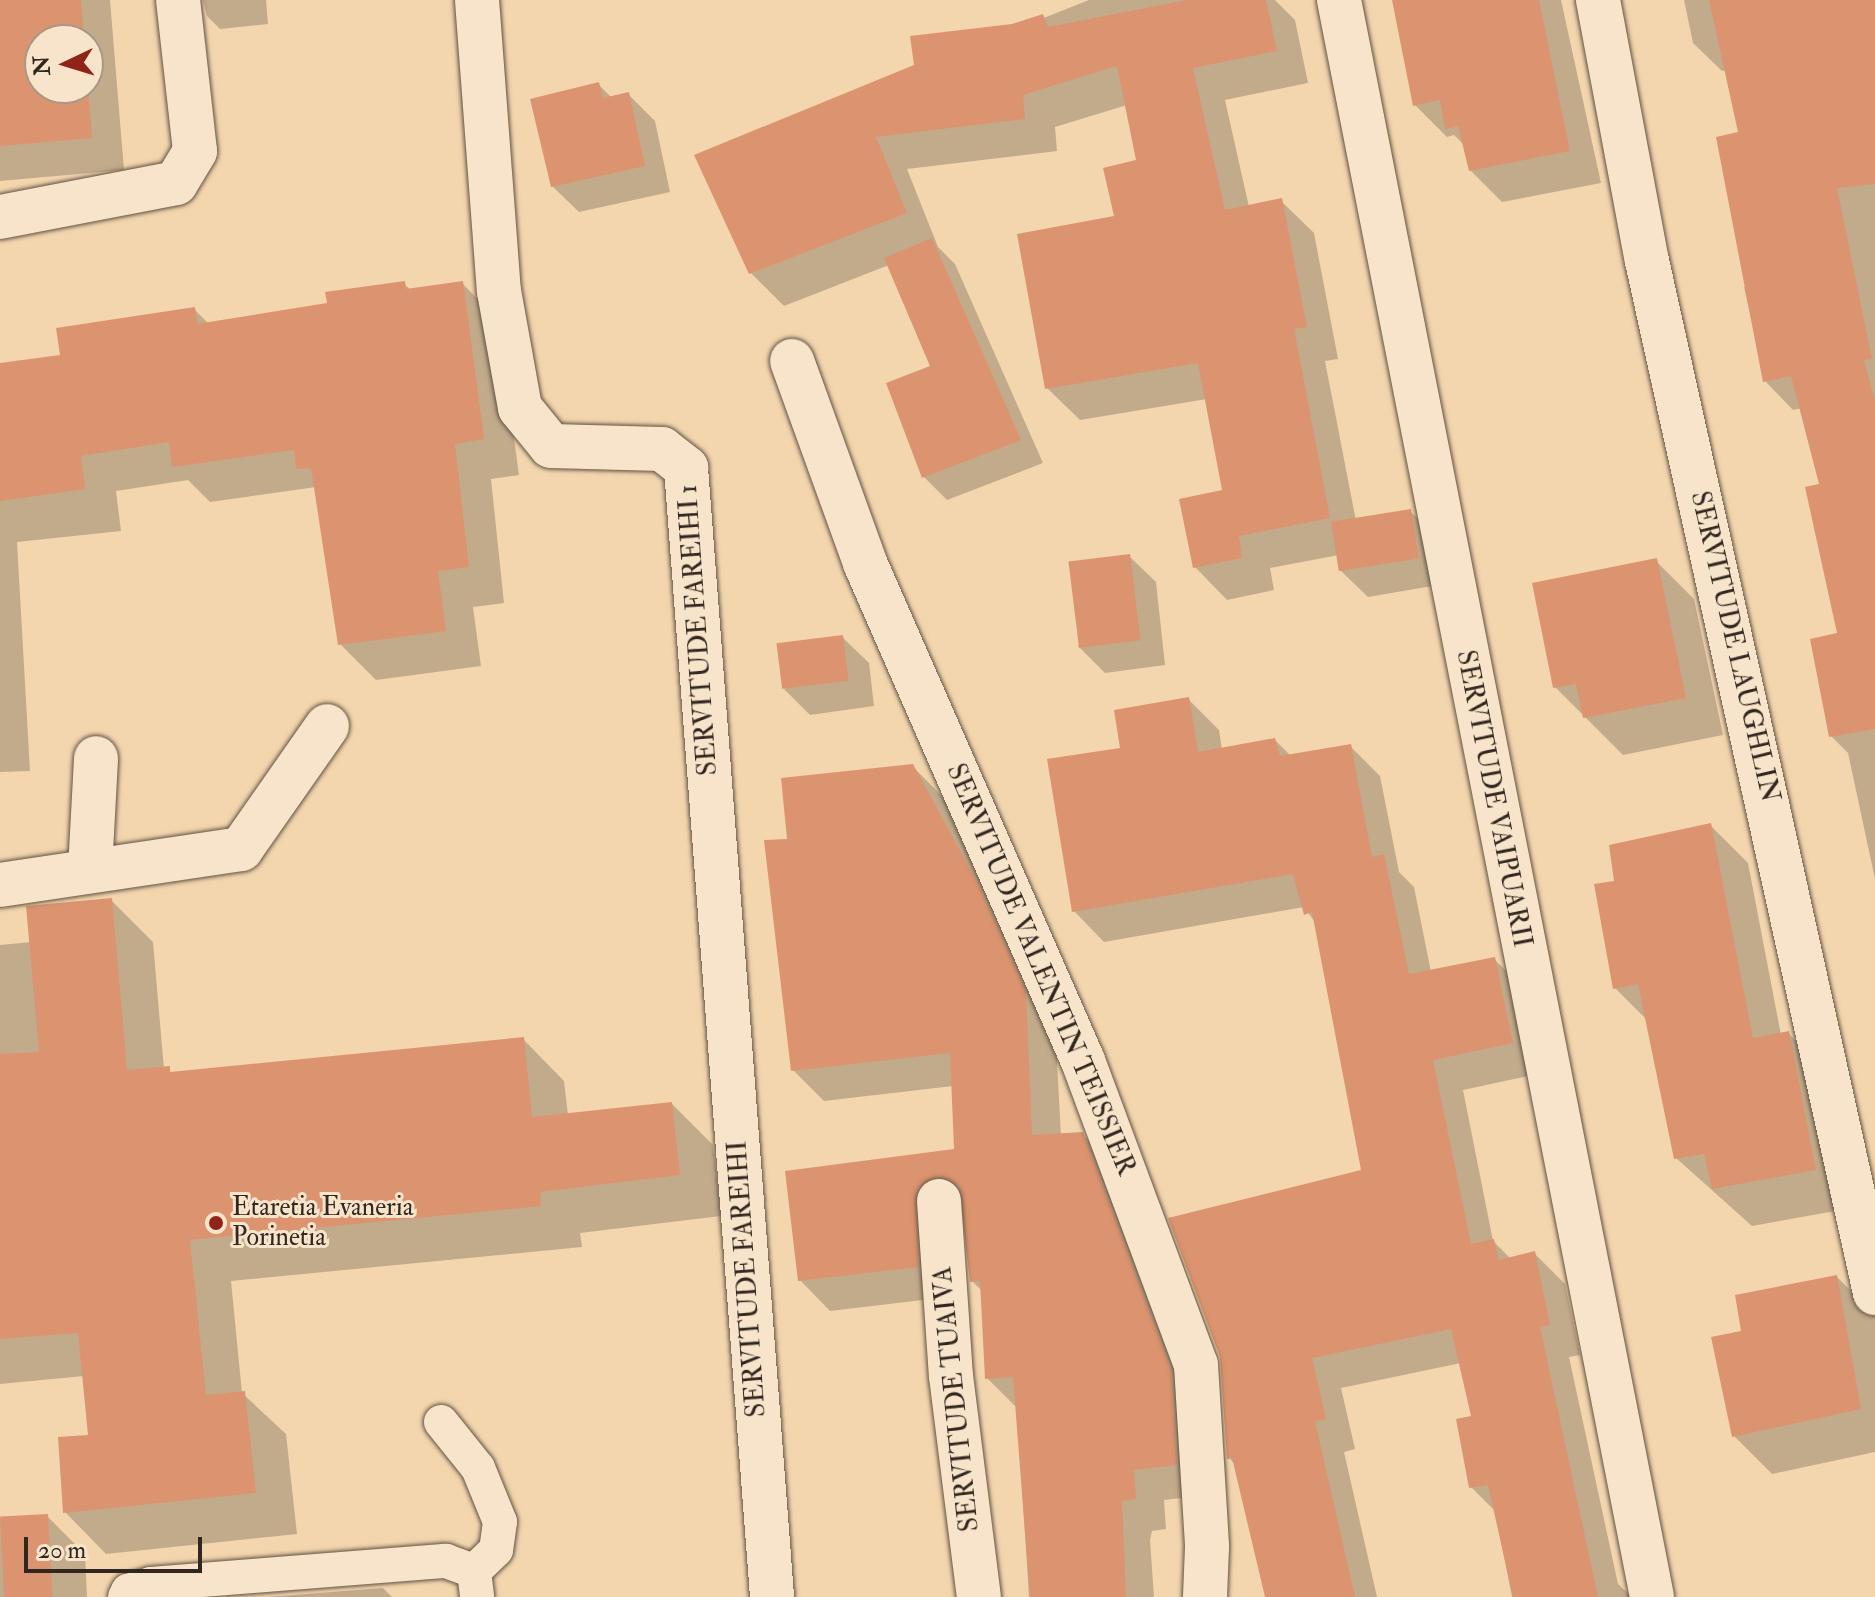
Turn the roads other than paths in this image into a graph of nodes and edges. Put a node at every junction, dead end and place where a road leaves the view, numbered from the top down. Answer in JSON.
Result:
{"nodes":[{"id":1,"x":178,"y":0,"type":"edge"},
{"id":2,"x":477,"y":0,"type":"edge"},
{"id":3,"x":1339,"y":0,"type":"edge"},
{"id":4,"x":1598,"y":0,"type":"edge"},
{"id":5,"x":0,"y":217,"type":"edge"},
{"id":6,"x":792,"y":361,"type":"dead end"},
{"id":7,"x":327,"y":726,"type":"dead end"},
{"id":8,"x":96,"y":758,"type":"dead end"},
{"id":9,"x":90,"y":870,"type":"junction"},
{"id":10,"x":0,"y":885,"type":"edge"},
{"id":11,"x":725,"y":962,"type":"joint"},
{"id":12,"x":939,"y":1201,"type":"dead end"},
{"id":13,"x":1875,"y":1293,"type":"edge"},
{"id":14,"x":441,"y":1422,"type":"dead end"},
{"id":15,"x":476,"y":1584,"type":"edge"},
{"id":16,"x":125,"y":1597,"type":"edge"},
{"id":17,"x":772,"y":1597,"type":"edge"},
{"id":18,"x":979,"y":1597,"type":"edge"},
{"id":19,"x":1205,"y":1597,"type":"edge"},
{"id":20,"x":1652,"y":1597,"type":"edge"}],
"edges":[{"from":1,"to":5,"type":"street"},
{"from":2,"to":11,"type":"street","name":"SERVITUDE FAREIHI 1"},
{"from":3,"to":20,"type":"street","name":"SERVITUDE VAIPUARII"},
{"from":4,"to":13,"type":"street","name":"SERVITUDE LAUGHLIN"},
{"from":6,"to":19,"type":"street","name":"SERVITUDE VALENTIN TEISSIER"},
{"from":7,"to":9,"type":"street"},
{"from":8,"to":9,"type":"street"},
{"from":9,"to":10,"type":"street"},
{"from":11,"to":17,"type":"street","name":"SERVITUDE FAREIHI"},
{"from":12,"to":18,"type":"street","name":"SERVITUDE TUAIVA"},
{"from":14,"to":15,"type":"lane"},
{"from":15,"to":16,"type":"lane"}]}
